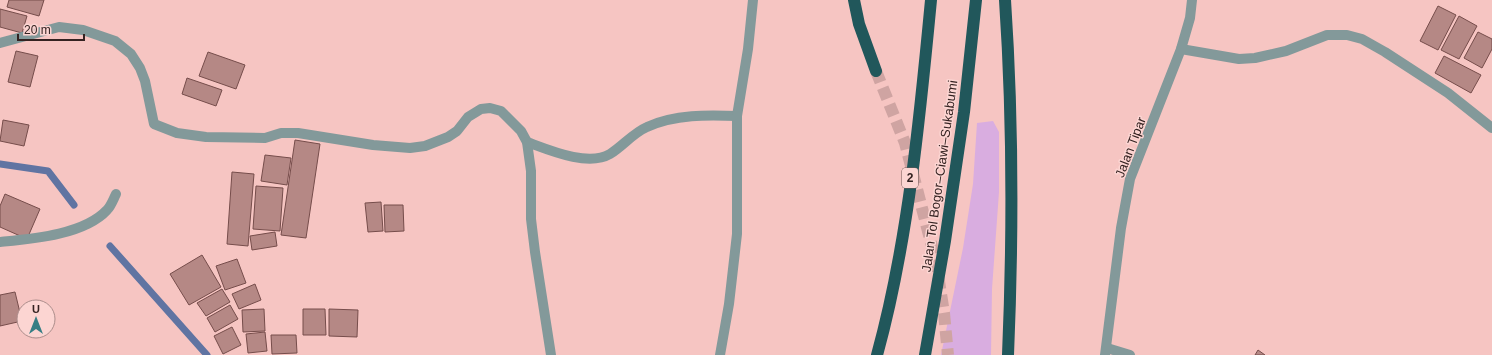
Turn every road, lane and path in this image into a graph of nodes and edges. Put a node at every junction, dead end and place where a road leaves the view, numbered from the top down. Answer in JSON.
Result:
{"nodes":[{"id":1,"x":753,"y":0,"type":"edge"},
{"id":2,"x":854,"y":0,"type":"edge"},
{"id":3,"x":931,"y":0,"type":"edge"},
{"id":4,"x":976,"y":0,"type":"edge"},
{"id":5,"x":1005,"y":0,"type":"edge"},
{"id":6,"x":1192,"y":0,"type":"edge"},
{"id":7,"x":0,"y":43,"type":"edge"},
{"id":8,"x":1181,"y":49,"type":"junction"},
{"id":9,"x":876,"y":71,"type":"tunnel mouth"},
{"id":10,"x":737,"y":116,"type":"junction"},
{"id":11,"x":1492,"y":128,"type":"edge"},
{"id":12,"x":528,"y":142,"type":"junction"},
{"id":13,"x":116,"y":194,"type":"dead end"},
{"id":14,"x":0,"y":242,"type":"edge"},
{"id":15,"x":1106,"y":352,"type":"edge"},
{"id":16,"x":552,"y":355,"type":"edge"},
{"id":17,"x":720,"y":355,"type":"edge"},
{"id":18,"x":877,"y":355,"type":"edge"},
{"id":19,"x":924,"y":355,"type":"edge"},
{"id":20,"x":1008,"y":355,"type":"edge"},
{"id":21,"x":1130,"y":355,"type":"edge"}],
"edges":[{"from":1,"to":10,"type":"street"},
{"from":2,"to":9,"type":"highway"},
{"from":3,"to":18,"type":"highway","number":"2"},
{"from":4,"to":19,"type":"highway","name":"Jalan Tol Bogor–Ciawi–Sukabumi"},
{"from":5,"to":20,"type":"highway"},
{"from":6,"to":8,"type":"street","name":"Jalan Tipar"},
{"from":7,"to":12,"type":"street"},
{"from":8,"to":11,"type":"street"},
{"from":8,"to":15,"type":"street","name":"Jalan Tipar"},
{"from":10,"to":12,"type":"street"},
{"from":10,"to":17,"type":"street"},
{"from":12,"to":16,"type":"street"},
{"from":13,"to":14,"type":"street"},
{"from":15,"to":21,"type":"street"}]}
